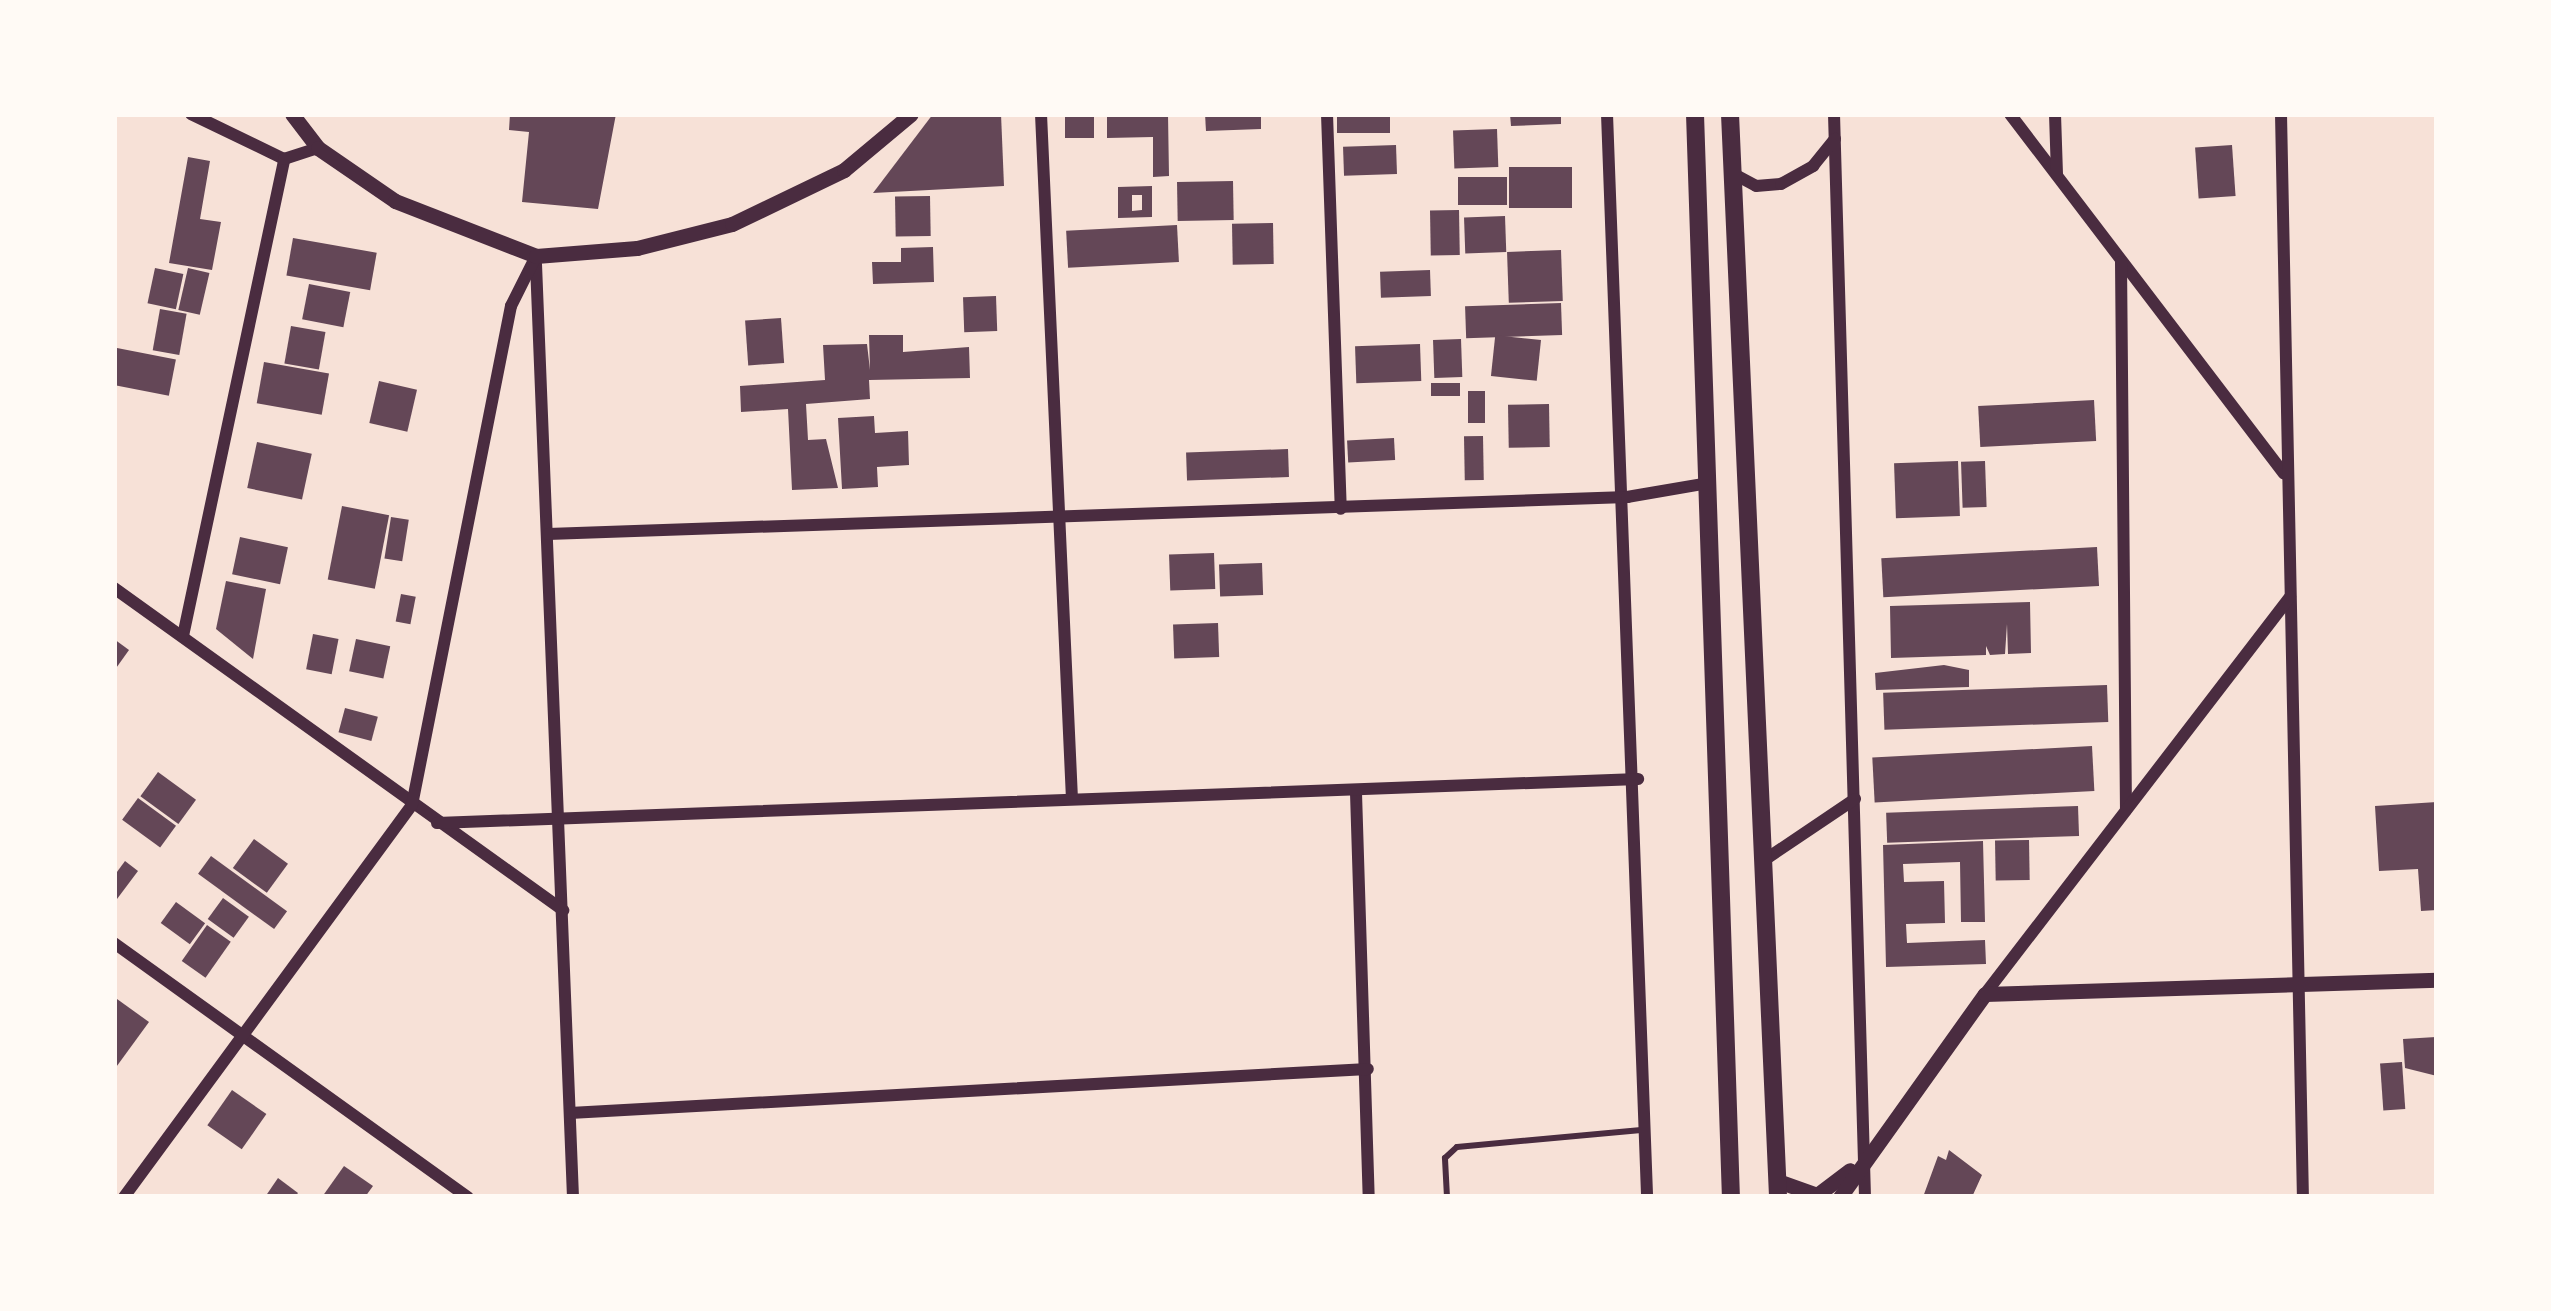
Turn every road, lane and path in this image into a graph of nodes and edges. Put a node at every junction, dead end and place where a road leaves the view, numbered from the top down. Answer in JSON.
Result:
{"nodes":[{"id":1,"x":191,"y":114,"type":"edge"},
{"id":2,"x":292,"y":114,"type":"edge"},
{"id":3,"x":910,"y":114,"type":"edge"},
{"id":4,"x":1041,"y":114,"type":"edge"},
{"id":5,"x":1327,"y":114,"type":"edge"},
{"id":6,"x":1607,"y":114,"type":"edge"},
{"id":7,"x":1695,"y":114,"type":"edge"},
{"id":8,"x":1730,"y":114,"type":"edge"},
{"id":9,"x":1834,"y":114,"type":"edge"},
{"id":10,"x":2010,"y":114,"type":"edge"},
{"id":11,"x":2055,"y":114,"type":"edge"},
{"id":12,"x":2281,"y":114,"type":"edge"},
{"id":13,"x":1835,"y":139,"type":"junction"},
{"id":14,"x":318,"y":148,"type":"junction"},
{"id":15,"x":284,"y":159,"type":"junction"},
{"id":16,"x":1732,"y":173,"type":"junction"},
{"id":17,"x":2057,"y":177,"type":"junction"},
{"id":18,"x":536,"y":260,"type":"junction"},
{"id":19,"x":2121,"y":262,"type":"junction"},
{"id":20,"x":2284,"y":474,"type":"junction"},
{"id":21,"x":1708,"y":483,"type":"junction"},
{"id":22,"x":1628,"y":497,"type":"junction"},
{"id":23,"x":1341,"y":509,"type":"junction"},
{"id":24,"x":1063,"y":518,"type":"junction"},
{"id":25,"x":548,"y":534,"type":"junction"},
{"id":26,"x":114,"y":588,"type":"edge"},
{"id":27,"x":2290,"y":596,"type":"junction"},
{"id":28,"x":183,"y":636,"type":"junction"},
{"id":29,"x":1638,"y":779,"type":"junction"},
{"id":30,"x":1356,"y":794,"type":"junction"},
{"id":31,"x":1072,"y":798,"type":"junction"},
{"id":32,"x":1855,"y":800,"type":"junction"},
{"id":33,"x":412,"y":805,"type":"junction"},
{"id":34,"x":2126,"y":810,"type":"junction"},
{"id":35,"x":437,"y":823,"type":"junction"},
{"id":36,"x":558,"y":823,"type":"junction"},
{"id":37,"x":1762,"y":862,"type":"junction"},
{"id":38,"x":563,"y":910,"type":"junction"},
{"id":39,"x":114,"y":944,"type":"edge"},
{"id":40,"x":2437,"y":980,"type":"edge"},
{"id":41,"x":2296,"y":985,"type":"junction"},
{"id":42,"x":1984,"y":994,"type":"junction"},
{"id":43,"x":241,"y":1036,"type":"junction"},
{"id":44,"x":1368,"y":1069,"type":"junction"},
{"id":45,"x":570,"y":1113,"type":"junction"},
{"id":46,"x":1645,"y":1130,"type":"junction"},
{"id":47,"x":1866,"y":1156,"type":"junction"},
{"id":48,"x":1778,"y":1189,"type":"edge"},
{"id":49,"x":124,"y":1197,"type":"edge"},
{"id":50,"x":468,"y":1197,"type":"edge"},
{"id":51,"x":573,"y":1197,"type":"edge"},
{"id":52,"x":1369,"y":1197,"type":"edge"},
{"id":53,"x":1447,"y":1197,"type":"edge"},
{"id":54,"x":1647,"y":1197,"type":"edge"},
{"id":55,"x":1731,"y":1197,"type":"edge"},
{"id":56,"x":1840,"y":1197,"type":"edge"},
{"id":57,"x":1865,"y":1197,"type":"edge"},
{"id":58,"x":2303,"y":1197,"type":"edge"}],
"edges":[{"from":1,"to":15,"type":"street"},
{"from":2,"to":14,"type":"street"},
{"from":3,"to":18,"type":"street"},
{"from":4,"to":24,"type":"street"},
{"from":5,"to":23,"type":"street"},
{"from":6,"to":22,"type":"street"},
{"from":7,"to":21,"type":"main road"},
{"from":8,"to":16,"type":"main road"},
{"from":9,"to":13,"type":"street"},
{"from":10,"to":17,"type":"street"},
{"from":11,"to":17,"type":"street"},
{"from":12,"to":20,"type":"street"},
{"from":13,"to":16,"type":"street"},
{"from":13,"to":32,"type":"street"},
{"from":14,"to":15,"type":"street"},
{"from":14,"to":18,"type":"street"},
{"from":15,"to":28,"type":"street"},
{"from":16,"to":37,"type":"main road"},
{"from":17,"to":19,"type":"street"},
{"from":18,"to":25,"type":"street"},
{"from":18,"to":33,"type":"street"},
{"from":19,"to":20,"type":"street"},
{"from":19,"to":34,"type":"street"},
{"from":20,"to":27,"type":"street"},
{"from":21,"to":22,"type":"street"},
{"from":21,"to":55,"type":"main road"},
{"from":22,"to":23,"type":"street"},
{"from":22,"to":29,"type":"street"},
{"from":23,"to":24,"type":"street"},
{"from":24,"to":25,"type":"street"},
{"from":24,"to":31,"type":"street"},
{"from":25,"to":36,"type":"street"},
{"from":26,"to":28,"type":"street"},
{"from":27,"to":34,"type":"street"},
{"from":27,"to":41,"type":"street"},
{"from":28,"to":33,"type":"street"},
{"from":29,"to":30,"type":"street"},
{"from":29,"to":46,"type":"street"},
{"from":30,"to":31,"type":"street"},
{"from":30,"to":44,"type":"street"},
{"from":31,"to":36,"type":"street"},
{"from":32,"to":37,"type":"street"},
{"from":32,"to":47,"type":"street"},
{"from":33,"to":35,"type":"street"},
{"from":33,"to":43,"type":"street"},
{"from":34,"to":42,"type":"street"},
{"from":35,"to":36,"type":"street"},
{"from":35,"to":38,"type":"street"},
{"from":36,"to":38,"type":"street"},
{"from":37,"to":48,"type":"main road"},
{"from":38,"to":45,"type":"street"},
{"from":39,"to":43,"type":"street"},
{"from":40,"to":41,"type":"street"},
{"from":41,"to":42,"type":"street"},
{"from":41,"to":58,"type":"street"},
{"from":42,"to":47,"type":"street"},
{"from":43,"to":49,"type":"street"},
{"from":43,"to":50,"type":"street"},
{"from":44,"to":45,"type":"street"},
{"from":44,"to":52,"type":"street"},
{"from":45,"to":51,"type":"street"},
{"from":46,"to":53,"type":"lane"},
{"from":46,"to":54,"type":"street"},
{"from":47,"to":48,"type":"street"},
{"from":47,"to":56,"type":"street"},
{"from":47,"to":57,"type":"street"}]}
